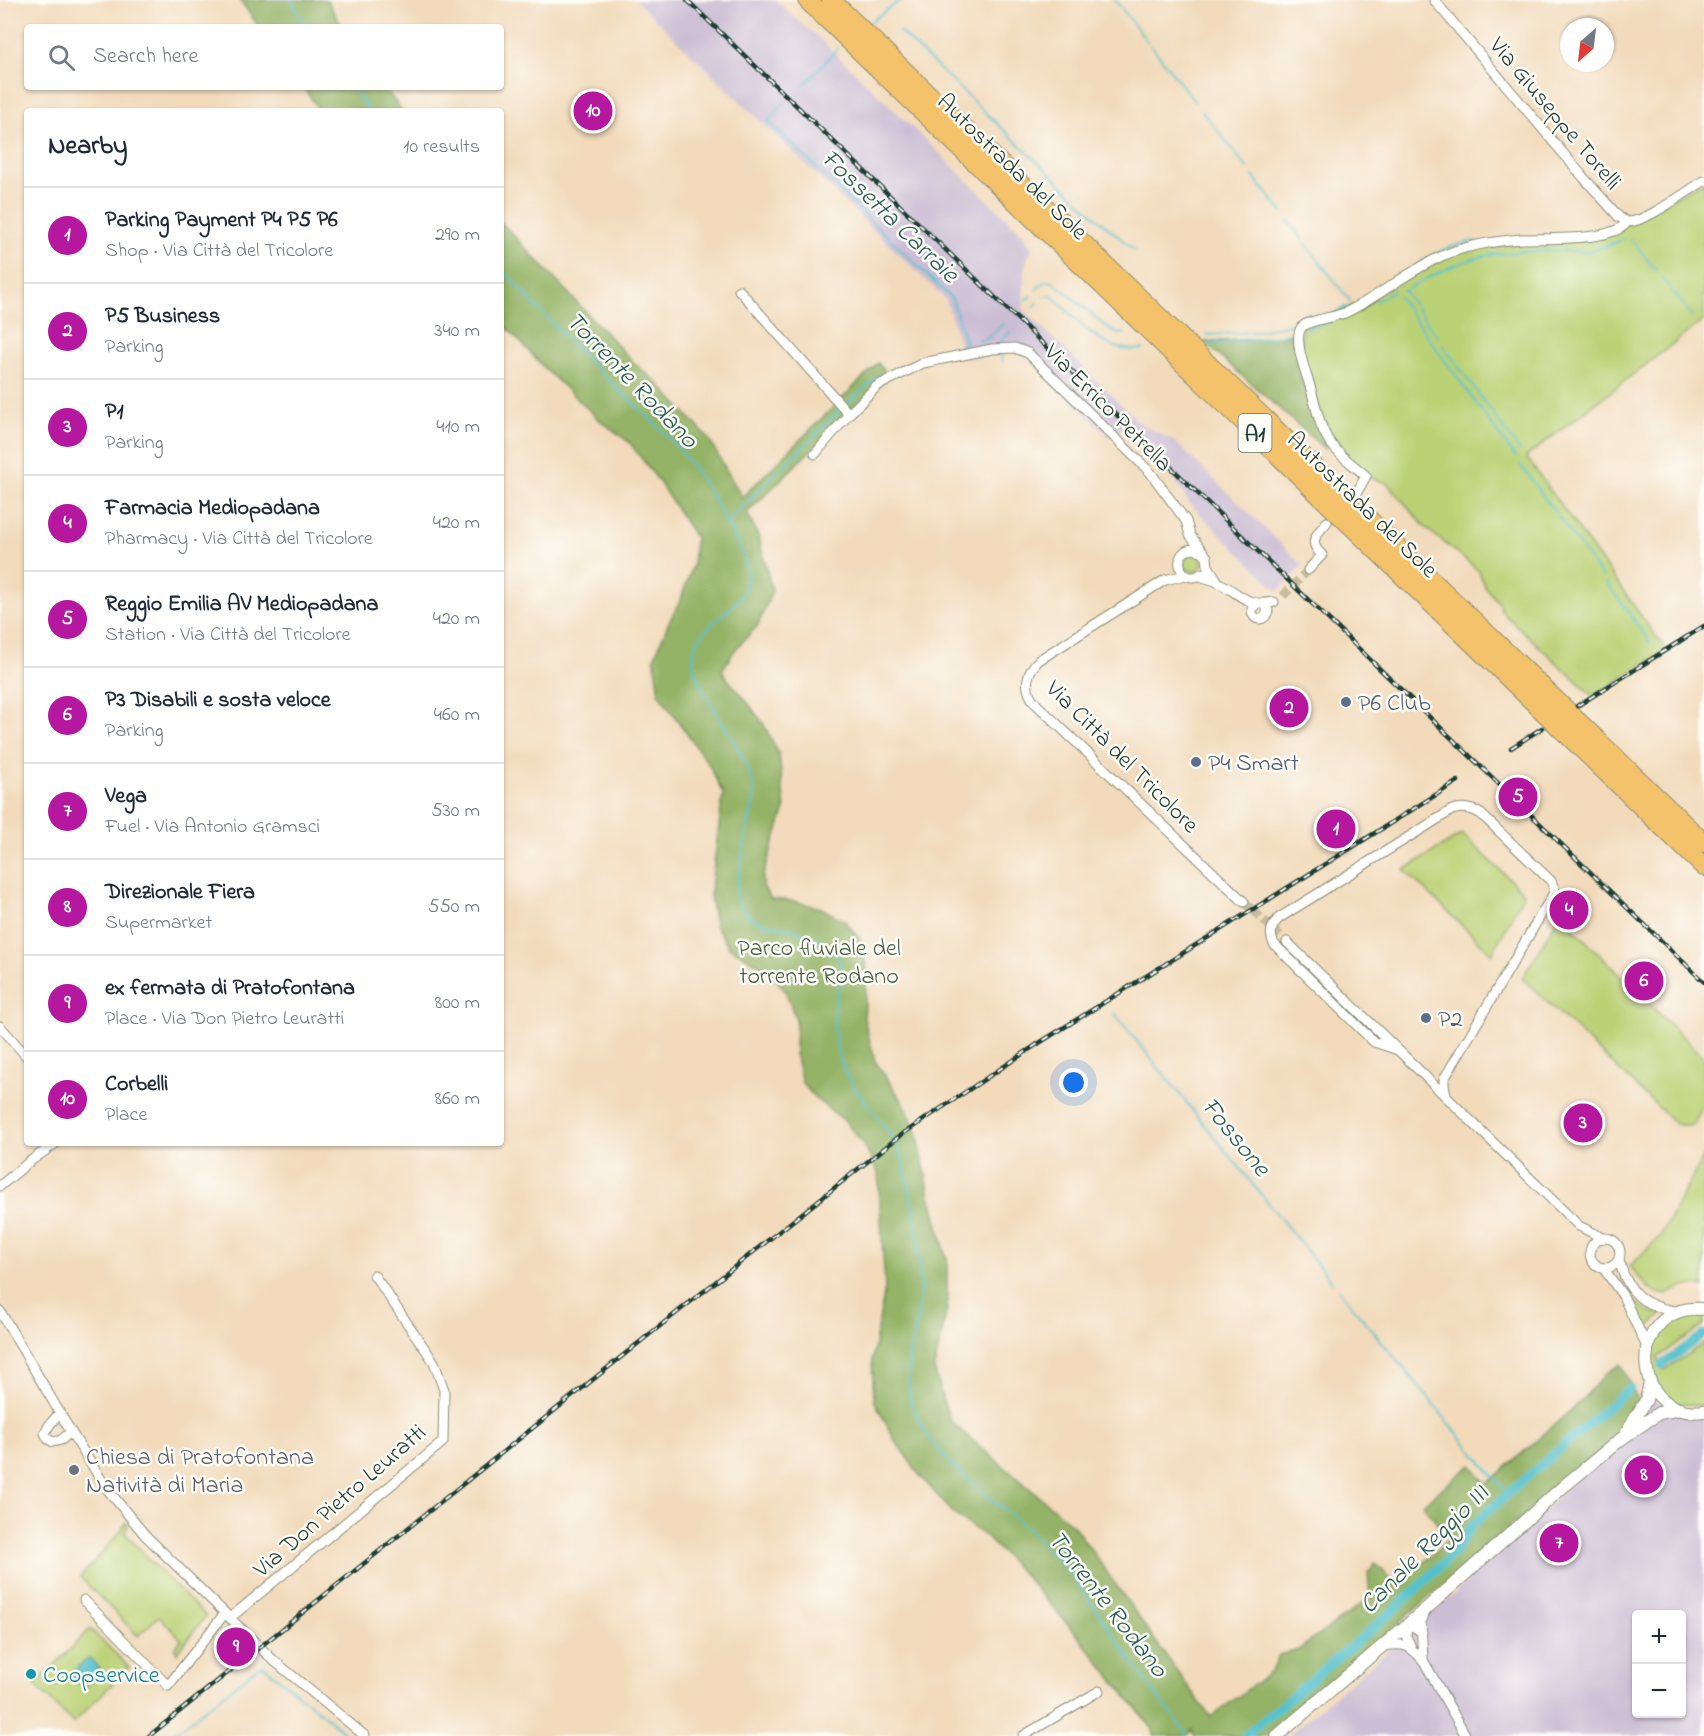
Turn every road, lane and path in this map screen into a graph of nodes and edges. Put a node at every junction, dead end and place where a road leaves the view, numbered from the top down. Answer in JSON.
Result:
{"nodes":[{"id":1,"x":807,"y":0,"type":"edge"},
{"id":2,"x":831,"y":0,"type":"edge"},
{"id":3,"x":1434,"y":0,"type":"edge"},
{"id":4,"x":1704,"y":181,"type":"edge"},
{"id":5,"x":1627,"y":222,"type":"junction"},
{"id":6,"x":739,"y":290,"type":"dead end"},
{"id":7,"x":849,"y":414,"type":"junction"},
{"id":8,"x":815,"y":454,"type":"dead end"},
{"id":9,"x":1357,"y":492,"type":"dead end"},
{"id":10,"x":1327,"y":522,"type":"dead end"},
{"id":11,"x":1190,"y":534,"type":"junction"},
{"id":12,"x":1201,"y":551,"type":"junction"},
{"id":13,"x":1185,"y":552,"type":"junction"},
{"id":14,"x":1179,"y":563,"type":"junction"},
{"id":15,"x":1208,"y":566,"type":"junction"},
{"id":16,"x":1308,"y":570,"type":"tunnel mouth"},
{"id":17,"x":1186,"y":575,"type":"junction"},
{"id":18,"x":1199,"y":576,"type":"junction"},
{"id":19,"x":1165,"y":580,"type":"junction"},
{"id":20,"x":1218,"y":582,"type":"junction"},
{"id":21,"x":1283,"y":596,"type":"tunnel mouth"},
{"id":22,"x":1704,"y":843,"type":"edge"},
{"id":23,"x":1704,"y":867,"type":"edge"},
{"id":24,"x":1244,"y":902,"type":"tunnel mouth"},
{"id":25,"x":1287,"y":942,"type":"tunnel mouth"},
{"id":26,"x":0,"y":1026,"type":"edge"},
{"id":27,"x":1398,"y":1050,"type":"junction"},
{"id":28,"x":24,"y":1054,"type":"edge"},
{"id":29,"x":1447,"y":1098,"type":"junction"},
{"id":30,"x":52,"y":1146,"type":"edge"},
{"id":31,"x":0,"y":1186,"type":"edge"},
{"id":32,"x":1579,"y":1227,"type":"junction"},
{"id":33,"x":1603,"y":1238,"type":"junction"},
{"id":34,"x":1589,"y":1252,"type":"junction"},
{"id":35,"x":1619,"y":1260,"type":"junction"},
{"id":36,"x":1604,"y":1269,"type":"junction"},
{"id":37,"x":374,"y":1275,"type":"dead end"},
{"id":38,"x":1704,"y":1310,"type":"edge"},
{"id":39,"x":0,"y":1311,"type":"edge"},
{"id":40,"x":1680,"y":1312,"type":"junction"},
{"id":41,"x":1647,"y":1347,"type":"junction"},
{"id":42,"x":1650,"y":1382,"type":"junction"},
{"id":43,"x":1681,"y":1409,"type":"junction"},
{"id":44,"x":60,"y":1413,"type":"junction"},
{"id":45,"x":1702,"y":1413,"type":"edge"},
{"id":46,"x":71,"y":1432,"type":"junction"},
{"id":47,"x":1621,"y":1439,"type":"junction"},
{"id":48,"x":84,"y":1600,"type":"dead end"},
{"id":49,"x":1427,"y":1608,"type":"junction"},
{"id":50,"x":228,"y":1615,"type":"junction"},
{"id":51,"x":1407,"y":1625,"type":"junction"},
{"id":52,"x":1422,"y":1632,"type":"junction"},
{"id":53,"x":1383,"y":1646,"type":"junction"},
{"id":54,"x":1411,"y":1647,"type":"junction"},
{"id":55,"x":1423,"y":1660,"type":"junction"},
{"id":56,"x":1099,"y":1691,"type":"dead end"},
{"id":57,"x":365,"y":1736,"type":"edge"},
{"id":58,"x":1023,"y":1736,"type":"edge"},
{"id":59,"x":1277,"y":1736,"type":"edge"},
{"id":60,"x":1466,"y":1736,"type":"edge"}],
"edges":[{"from":1,"to":23,"type":"highway","name":"Autostrada del Sole","number":"A1"},
{"from":2,"to":22,"type":"highway","name":"Autostrada del Sole","number":"A1"},
{"from":3,"to":5,"type":"street","name":"Via Giuseppe Torelli"},
{"from":4,"to":5,"type":"street"},
{"from":5,"to":9,"type":"street"},
{"from":6,"to":7,"type":"street"},
{"from":7,"to":8,"type":"street","name":"Via Errico Petrella"},
{"from":7,"to":11,"type":"street","name":"Via Errico Petrella"},
{"from":10,"to":16,"type":"street"},
{"from":11,"to":12,"type":"street","name":"Via Errico Petrella"},
{"from":11,"to":13,"type":"street"},
{"from":12,"to":13,"type":"street"},
{"from":12,"to":15,"type":"street"},
{"from":13,"to":14,"type":"street"},
{"from":14,"to":17,"type":"street"},
{"from":14,"to":19,"type":"street"},
{"from":15,"to":18,"type":"street"},
{"from":15,"to":20,"type":"street"},
{"from":17,"to":18,"type":"street"},
{"from":17,"to":19,"type":"street"},
{"from":18,"to":20,"type":"street"},
{"from":19,"to":24,"type":"street","name":"Via Città del Tricolore"},
{"from":20,"to":21,"type":"street"},
{"from":25,"to":27,"type":"street"},
{"from":26,"to":28,"type":"street"},
{"from":27,"to":29,"type":"street"},
{"from":27,"to":29,"type":"street"},
{"from":29,"to":32,"type":"street"},
{"from":30,"to":31,"type":"street"},
{"from":32,"to":33,"type":"street"},
{"from":32,"to":34,"type":"street"},
{"from":33,"to":34,"type":"street"},
{"from":33,"to":35,"type":"street"},
{"from":34,"to":36,"type":"street"},
{"from":35,"to":36,"type":"street"},
{"from":35,"to":40,"type":"street"},
{"from":36,"to":41,"type":"street"},
{"from":37,"to":50,"type":"street","name":"Via Don Pietro Leuratti"},
{"from":38,"to":40,"type":"street"},
{"from":39,"to":44,"type":"street"},
{"from":40,"to":41,"type":"street"},
{"from":41,"to":42,"type":"street"},
{"from":42,"to":43,"type":"street"},
{"from":42,"to":47,"type":"street"},
{"from":43,"to":45,"type":"street"},
{"from":43,"to":47,"type":"street"},
{"from":44,"to":46,"type":"street"},
{"from":44,"to":46,"type":"street"},
{"from":46,"to":50,"type":"street"},
{"from":47,"to":49,"type":"street"},
{"from":48,"to":50,"type":"street","name":"Via Don Pietro Leuratti"},
{"from":49,"to":51,"type":"street"},
{"from":49,"to":52,"type":"street"},
{"from":50,"to":57,"type":"street"},
{"from":51,"to":52,"type":"street"},
{"from":51,"to":53,"type":"street"},
{"from":51,"to":54,"type":"street"},
{"from":52,"to":55,"type":"street"},
{"from":53,"to":54,"type":"street"},
{"from":53,"to":59,"type":"street"},
{"from":54,"to":55,"type":"street"},
{"from":55,"to":60,"type":"street"},
{"from":56,"to":58,"type":"street"}]}
